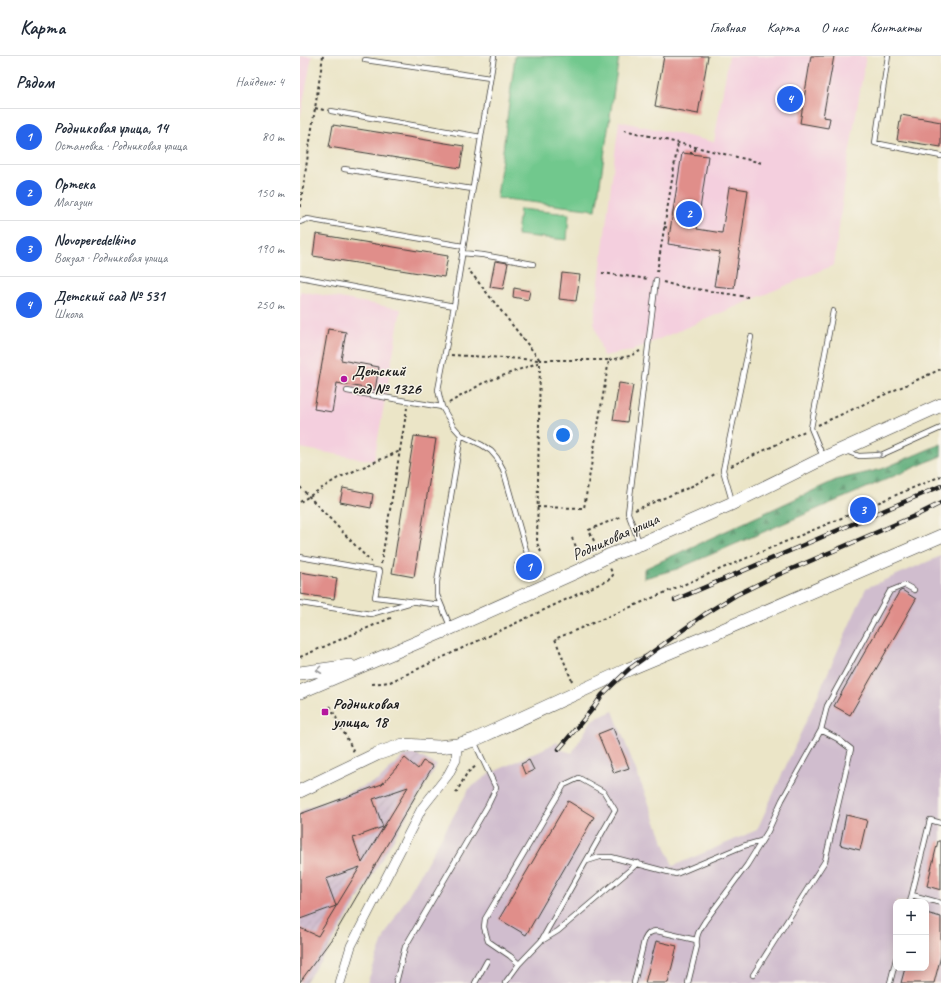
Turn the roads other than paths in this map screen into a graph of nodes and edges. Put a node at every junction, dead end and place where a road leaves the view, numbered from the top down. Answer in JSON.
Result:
{"nodes":[{"id":1,"x":494,"y":56,"type":"edge"},
{"id":2,"x":888,"y":56,"type":"edge"},
{"id":3,"x":365,"y":60,"type":"dead end"},
{"id":4,"x":490,"y":78,"type":"junction"},
{"id":5,"x":332,"y":111,"type":"dead end"},
{"id":6,"x":481,"y":137,"type":"junction"},
{"id":7,"x":941,"y":156,"type":"edge"},
{"id":8,"x":344,"y":169,"type":"dead end"},
{"id":9,"x":472,"y":189,"type":"junction"},
{"id":10,"x":300,"y":222,"type":"edge"},
{"id":11,"x":463,"y":246,"type":"junction"},
{"id":12,"x":462,"y":253,"type":"junction"},
{"id":13,"x":533,"y":264,"type":"dead end"},
{"id":14,"x":300,"y":277,"type":"edge"},
{"id":15,"x":656,"y":280,"type":"road end"},
{"id":16,"x":454,"y":306,"type":"junction"},
{"id":17,"x":833,"y":311,"type":"dead end"},
{"id":18,"x":750,"y":337,"type":"dead end"},
{"id":19,"x":348,"y":391,"type":"dead end"},
{"id":20,"x":941,"y":405,"type":"edge"},
{"id":21,"x":442,"y":407,"type":"junction"},
{"id":22,"x":941,"y":428,"type":"edge"},
{"id":23,"x":461,"y":435,"type":"junction"},
{"id":24,"x":843,"y":450,"type":"junction"},
{"id":25,"x":824,"y":458,"type":"junction"},
{"id":26,"x":732,"y":503,"type":"junction"},
{"id":27,"x":941,"y":536,"type":"edge"},
{"id":28,"x":640,"y":544,"type":"junction"},
{"id":29,"x":300,"y":557,"type":"edge"},
{"id":30,"x":528,"y":557,"type":"road end"},
{"id":31,"x":914,"y":590,"type":"dead end"},
{"id":32,"x":413,"y":602,"type":"junction"},
{"id":33,"x":300,"y":604,"type":"edge"},
{"id":34,"x":441,"y":605,"type":"junction"},
{"id":35,"x":451,"y":628,"type":"junction"},
{"id":36,"x":366,"y":664,"type":"junction"},
{"id":37,"x":300,"y":673,"type":"edge"},
{"id":38,"x":300,"y":692,"type":"edge"},
{"id":39,"x":821,"y":730,"type":"junction"},
{"id":40,"x":474,"y":740,"type":"junction"},
{"id":41,"x":457,"y":745,"type":"junction"},
{"id":42,"x":300,"y":791,"type":"edge"},
{"id":43,"x":941,"y":823,"type":"edge"},
{"id":44,"x":761,"y":841,"type":"junction"},
{"id":45,"x":587,"y":861,"type":"junction"},
{"id":46,"x":638,"y":863,"type":"junction"},
{"id":47,"x":912,"y":895,"type":"junction"},
{"id":48,"x":911,"y":899,"type":"edge"},
{"id":49,"x":941,"y":903,"type":"edge"},
{"id":50,"x":696,"y":940,"type":"junction"},
{"id":51,"x":541,"y":941,"type":"junction"},
{"id":52,"x":487,"y":962,"type":"dead end"},
{"id":53,"x":519,"y":964,"type":"junction"},
{"id":54,"x":893,"y":971,"type":"edge"},
{"id":55,"x":754,"y":974,"type":"dead end"},
{"id":56,"x":340,"y":983,"type":"edge"},
{"id":57,"x":396,"y":983,"type":"edge"},
{"id":58,"x":475,"y":983,"type":"edge"},
{"id":59,"x":505,"y":983,"type":"edge"},
{"id":60,"x":634,"y":983,"type":"edge"},
{"id":61,"x":688,"y":983,"type":"edge"},
{"id":62,"x":890,"y":983,"type":"edge"}],
"edges":[{"from":1,"to":4,"type":"lane"},
{"from":2,"to":7,"type":"lane"},
{"from":3,"to":4,"type":"lane"},
{"from":4,"to":6,"type":"lane"},
{"from":5,"to":6,"type":"lane"},
{"from":6,"to":9,"type":"lane"},
{"from":8,"to":9,"type":"lane"},
{"from":9,"to":11,"type":"lane"},
{"from":10,"to":11,"type":"lane"},
{"from":11,"to":12,"type":"lane"},
{"from":12,"to":13,"type":"lane"},
{"from":12,"to":16,"type":"lane"},
{"from":14,"to":16,"type":"lane"},
{"from":15,"to":28,"type":"lane"},
{"from":16,"to":21,"type":"lane"},
{"from":17,"to":25,"type":"lane"},
{"from":18,"to":26,"type":"lane"},
{"from":19,"to":21,"type":"lane"},
{"from":20,"to":24,"type":"main road","name":"Родниковая улица"},
{"from":21,"to":23,"type":"lane"},
{"from":24,"to":22,"type":"lane","one_way":true},
{"from":23,"to":30,"type":"lane"},
{"from":23,"to":34,"type":"lane"},
{"from":24,"to":25,"type":"main road","name":"Родниковая улица"},
{"from":25,"to":26,"type":"main road","name":"Родниковая улица"},
{"from":26,"to":28,"type":"main road","name":"Родниковая улица"},
{"from":27,"to":40,"type":"main road"},
{"from":28,"to":35,"type":"main road","name":"Родниковая улица"},
{"from":29,"to":32,"type":"lane"},
{"from":31,"to":39,"type":"lane"},
{"from":32,"to":33,"type":"lane"},
{"from":32,"to":34,"type":"lane"},
{"from":34,"to":35,"type":"lane"},
{"from":35,"to":36,"type":"main road","name":"Родниковая улица"},
{"from":36,"to":37,"type":"main road","one_way":true},
{"from":36,"to":38,"type":"main road","name":"Родниковая улица"},
{"from":39,"to":44,"type":"lane"},
{"from":39,"to":55,"type":"lane"},
{"from":40,"to":41,"type":"main road"},
{"from":40,"to":57,"type":"lane"},
{"from":41,"to":42,"type":"main road"},
{"from":41,"to":56,"type":"street"},
{"from":43,"to":47,"type":"lane"},
{"from":44,"to":46,"type":"lane"},
{"from":44,"to":50,"type":"lane"},
{"from":45,"to":46,"type":"lane"},
{"from":45,"to":51,"type":"lane"},
{"from":45,"to":53,"type":"lane"},
{"from":46,"to":51,"type":"lane"},
{"from":47,"to":48,"type":"lane"},
{"from":47,"to":49,"type":"lane"},
{"from":50,"to":60,"type":"lane"},
{"from":50,"to":61,"type":"lane"},
{"from":51,"to":53,"type":"lane"},
{"from":52,"to":58,"type":"lane"},
{"from":53,"to":59,"type":"lane"},
{"from":54,"to":62,"type":"lane"}]}
